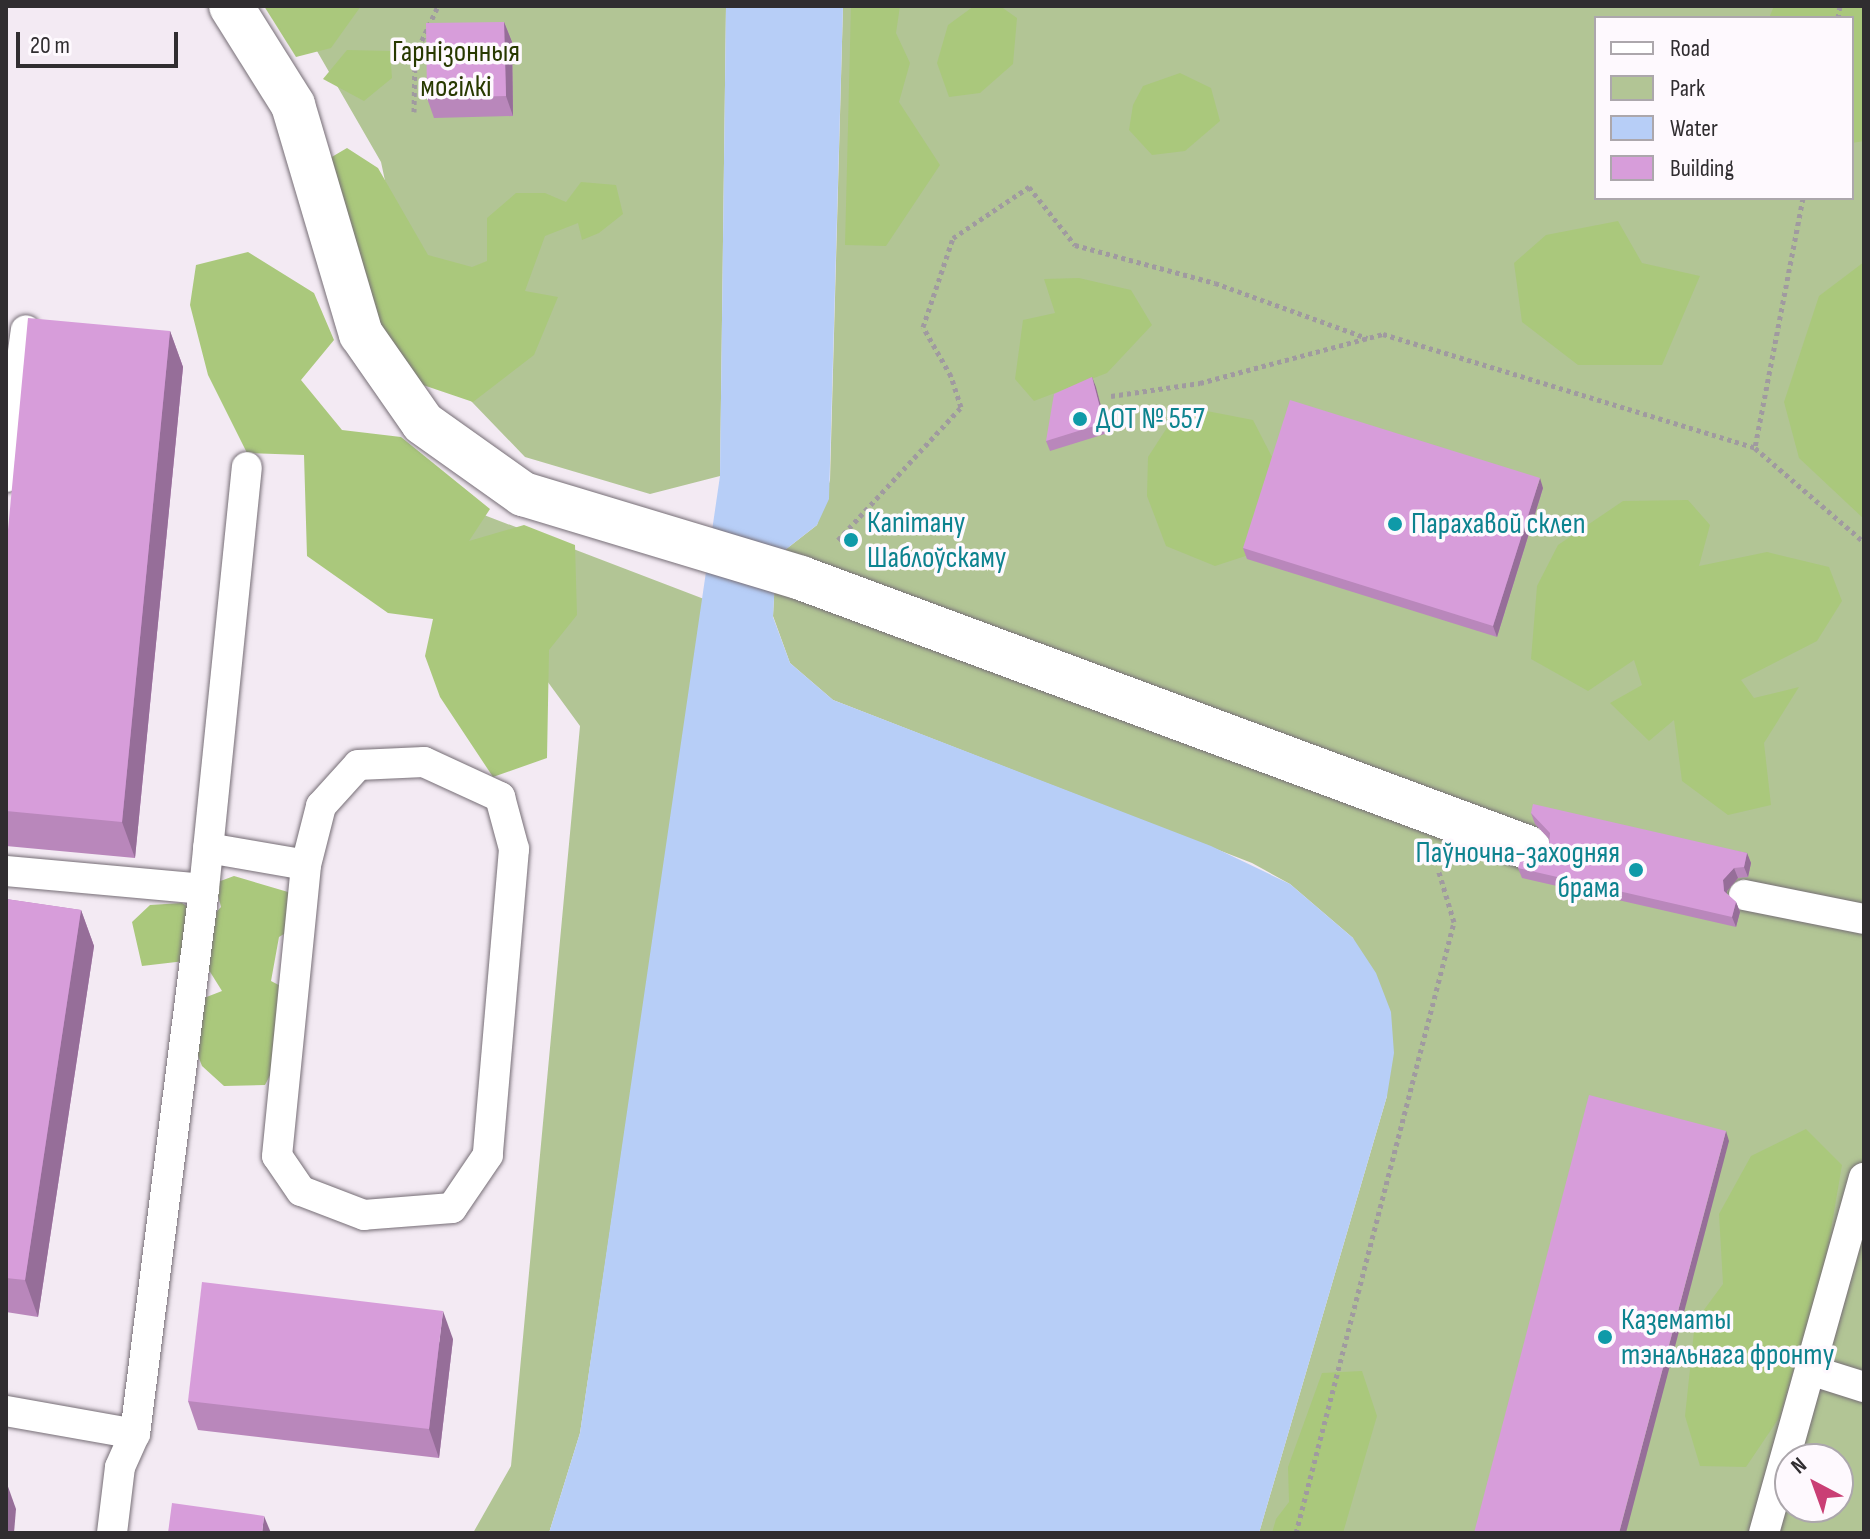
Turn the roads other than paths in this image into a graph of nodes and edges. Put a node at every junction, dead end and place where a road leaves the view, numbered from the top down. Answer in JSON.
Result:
{"nodes":[{"id":1,"x":231,"y":6,"type":"edge"},
{"id":2,"x":26,"y":330,"type":"edge"},
{"id":3,"x":247,"y":467,"type":"dead end"},
{"id":4,"x":6,"y":477,"type":"edge"},
{"id":5,"x":208,"y":848,"type":"junction"},
{"id":6,"x":1529,"y":848,"type":"dead end"},
{"id":7,"x":306,"y":865,"type":"junction"},
{"id":8,"x":6,"y":871,"type":"edge"},
{"id":9,"x":204,"y":889,"type":"junction"},
{"id":10,"x":1744,"y":895,"type":"dead end"},
{"id":11,"x":1864,"y":919,"type":"edge"},
{"id":12,"x":1864,"y":1178,"type":"edge"},
{"id":13,"x":1810,"y":1370,"type":"junction"},
{"id":14,"x":1864,"y":1387,"type":"edge"},
{"id":15,"x":6,"y":1411,"type":"edge"},
{"id":16,"x":135,"y":1434,"type":"junction"},
{"id":17,"x":112,"y":1533,"type":"edge"},
{"id":18,"x":1764,"y":1533,"type":"edge"}],
"edges":[{"from":1,"to":6,"type":"street"},
{"from":2,"to":4,"type":"lane"},
{"from":3,"to":5,"type":"lane"},
{"from":5,"to":7,"type":"lane"},
{"from":5,"to":9,"type":"lane"},
{"from":7,"to":7,"type":"lane"},
{"from":8,"to":9,"type":"lane"},
{"from":9,"to":16,"type":"lane"},
{"from":10,"to":11,"type":"lane"},
{"from":12,"to":13,"type":"lane"},
{"from":13,"to":14,"type":"lane"},
{"from":13,"to":18,"type":"lane"},
{"from":15,"to":16,"type":"lane"},
{"from":16,"to":17,"type":"lane"}]}
